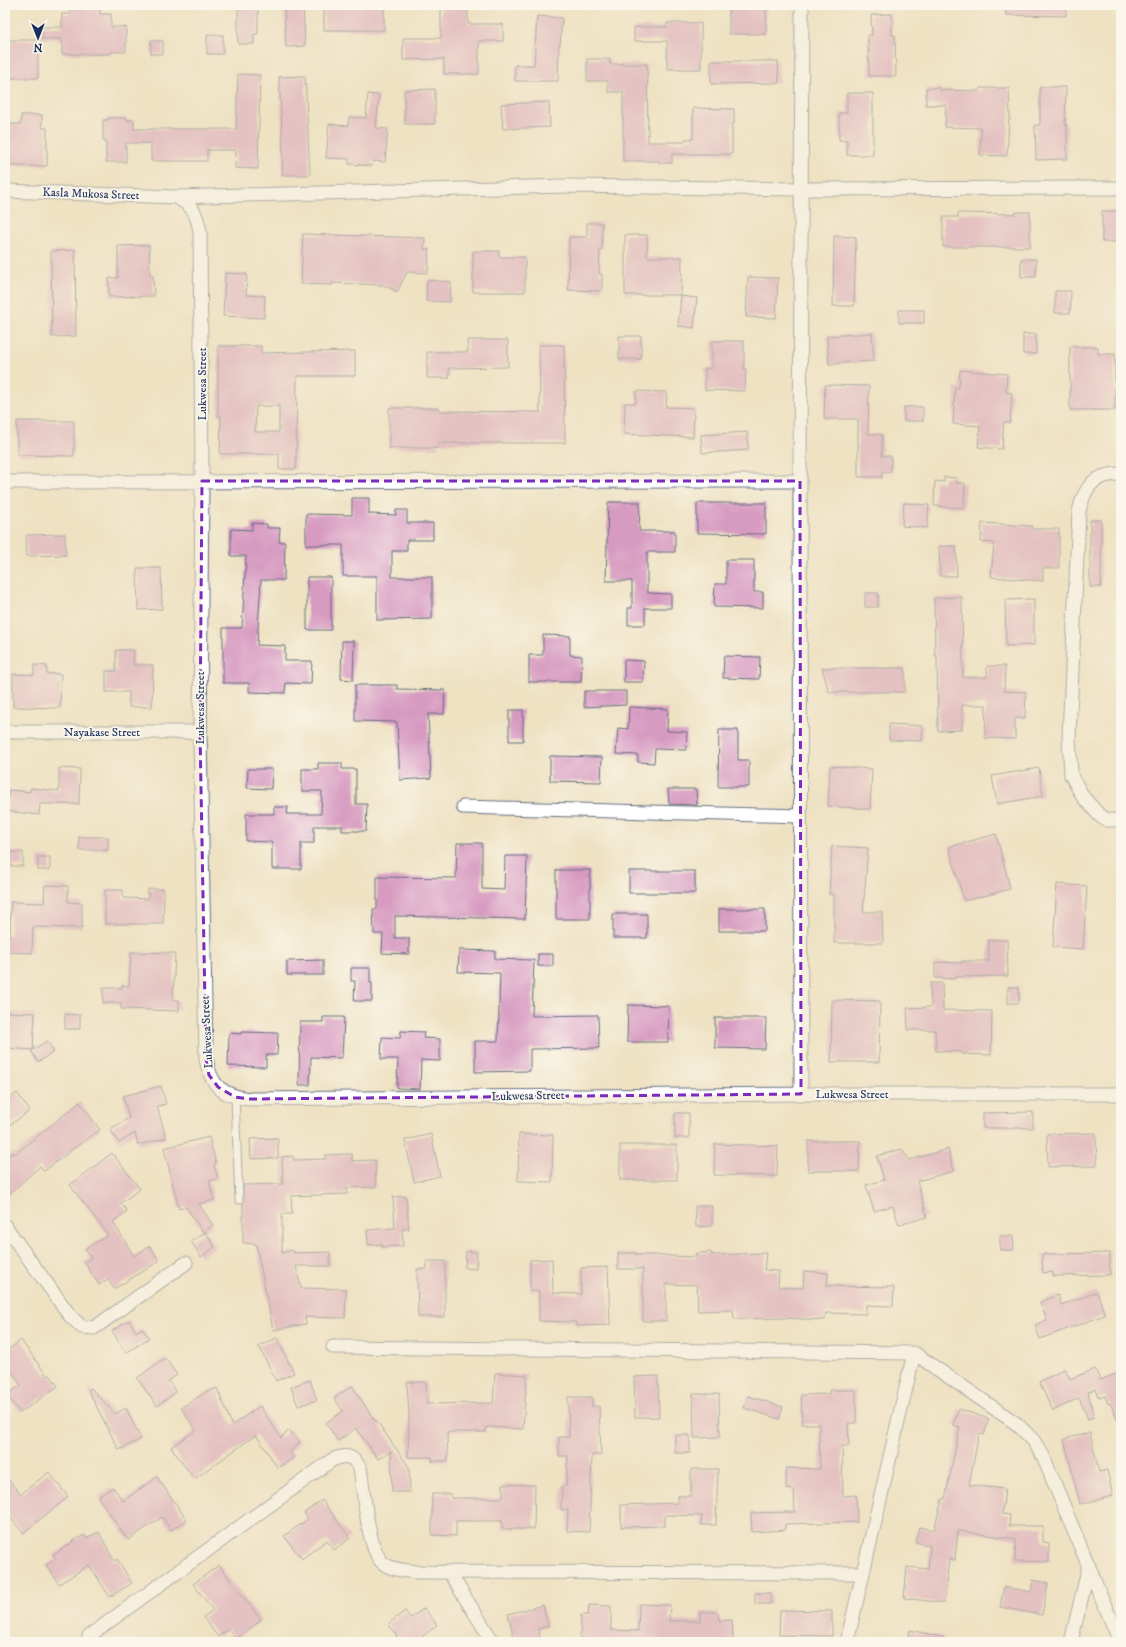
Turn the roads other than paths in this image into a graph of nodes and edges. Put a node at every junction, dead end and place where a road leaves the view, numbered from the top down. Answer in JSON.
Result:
{"nodes":[{"id":1,"x":802,"y":5,"type":"edge"},
{"id":2,"x":1121,"y":188,"type":"edge"},
{"id":3,"x":800,"y":189,"type":"junction"},
{"id":4,"x":5,"y":191,"type":"edge"},
{"id":5,"x":176,"y":197,"type":"junction"},
{"id":6,"x":1121,"y":474,"type":"edge"},
{"id":7,"x":202,"y":481,"type":"junction"},
{"id":8,"x":800,"y":481,"type":"junction"},
{"id":9,"x":5,"y":482,"type":"edge"},
{"id":10,"x":5,"y":732,"type":"edge"},
{"id":11,"x":200,"y":732,"type":"junction"},
{"id":12,"x":463,"y":807,"type":"dead end"},
{"id":13,"x":800,"y":816,"type":"junction"},
{"id":14,"x":1121,"y":820,"type":"edge"},
{"id":15,"x":801,"y":1094,"type":"junction"},
{"id":16,"x":1121,"y":1094,"type":"edge"},
{"id":17,"x":235,"y":1097,"type":"junction"},
{"id":18,"x":239,"y":1200,"type":"dead end"},
{"id":19,"x":5,"y":1226,"type":"edge"},
{"id":20,"x":186,"y":1263,"type":"dead end"},
{"id":21,"x":333,"y":1347,"type":"dead end"},
{"id":22,"x":914,"y":1353,"type":"junction"},
{"id":23,"x":1089,"y":1566,"type":"junction"},
{"id":24,"x":449,"y":1572,"type":"junction"},
{"id":25,"x":863,"y":1573,"type":"junction"},
{"id":26,"x":89,"y":1636,"type":"dead end"},
{"id":27,"x":493,"y":1642,"type":"edge"},
{"id":28,"x":847,"y":1642,"type":"edge"},
{"id":29,"x":1071,"y":1642,"type":"edge"},
{"id":30,"x":1120,"y":1642,"type":"edge"}],
"edges":[{"from":1,"to":3,"type":"street"},
{"from":2,"to":3,"type":"street","name":"Kasla Mukosa Street"},
{"from":3,"to":5,"type":"street","name":"Kasla Mukosa Street"},
{"from":3,"to":8,"type":"street"},
{"from":4,"to":5,"type":"street","name":"Kasla Mukosa Street"},
{"from":5,"to":7,"type":"street","name":"Lukwesa Street"},
{"from":6,"to":14,"type":"street"},
{"from":7,"to":8,"type":"street"},
{"from":7,"to":9,"type":"street"},
{"from":7,"to":11,"type":"street","name":"Lukwesa Street"},
{"from":8,"to":13,"type":"street"},
{"from":10,"to":11,"type":"street","name":"Nayakase Street"},
{"from":11,"to":17,"type":"street","name":"Lukwesa Street"},
{"from":12,"to":13,"type":"street"},
{"from":13,"to":15,"type":"street"},
{"from":15,"to":16,"type":"street","name":"Lukwesa Street"},
{"from":15,"to":17,"type":"street","name":"Lukwesa Street"},
{"from":17,"to":18,"type":"lane"},
{"from":19,"to":20,"type":"street"},
{"from":21,"to":22,"type":"street"},
{"from":22,"to":23,"type":"street"},
{"from":22,"to":25,"type":"street"},
{"from":23,"to":29,"type":"street"},
{"from":23,"to":30,"type":"street"},
{"from":24,"to":25,"type":"street"},
{"from":24,"to":26,"type":"street"},
{"from":24,"to":27,"type":"street"},
{"from":25,"to":28,"type":"street"}]}
